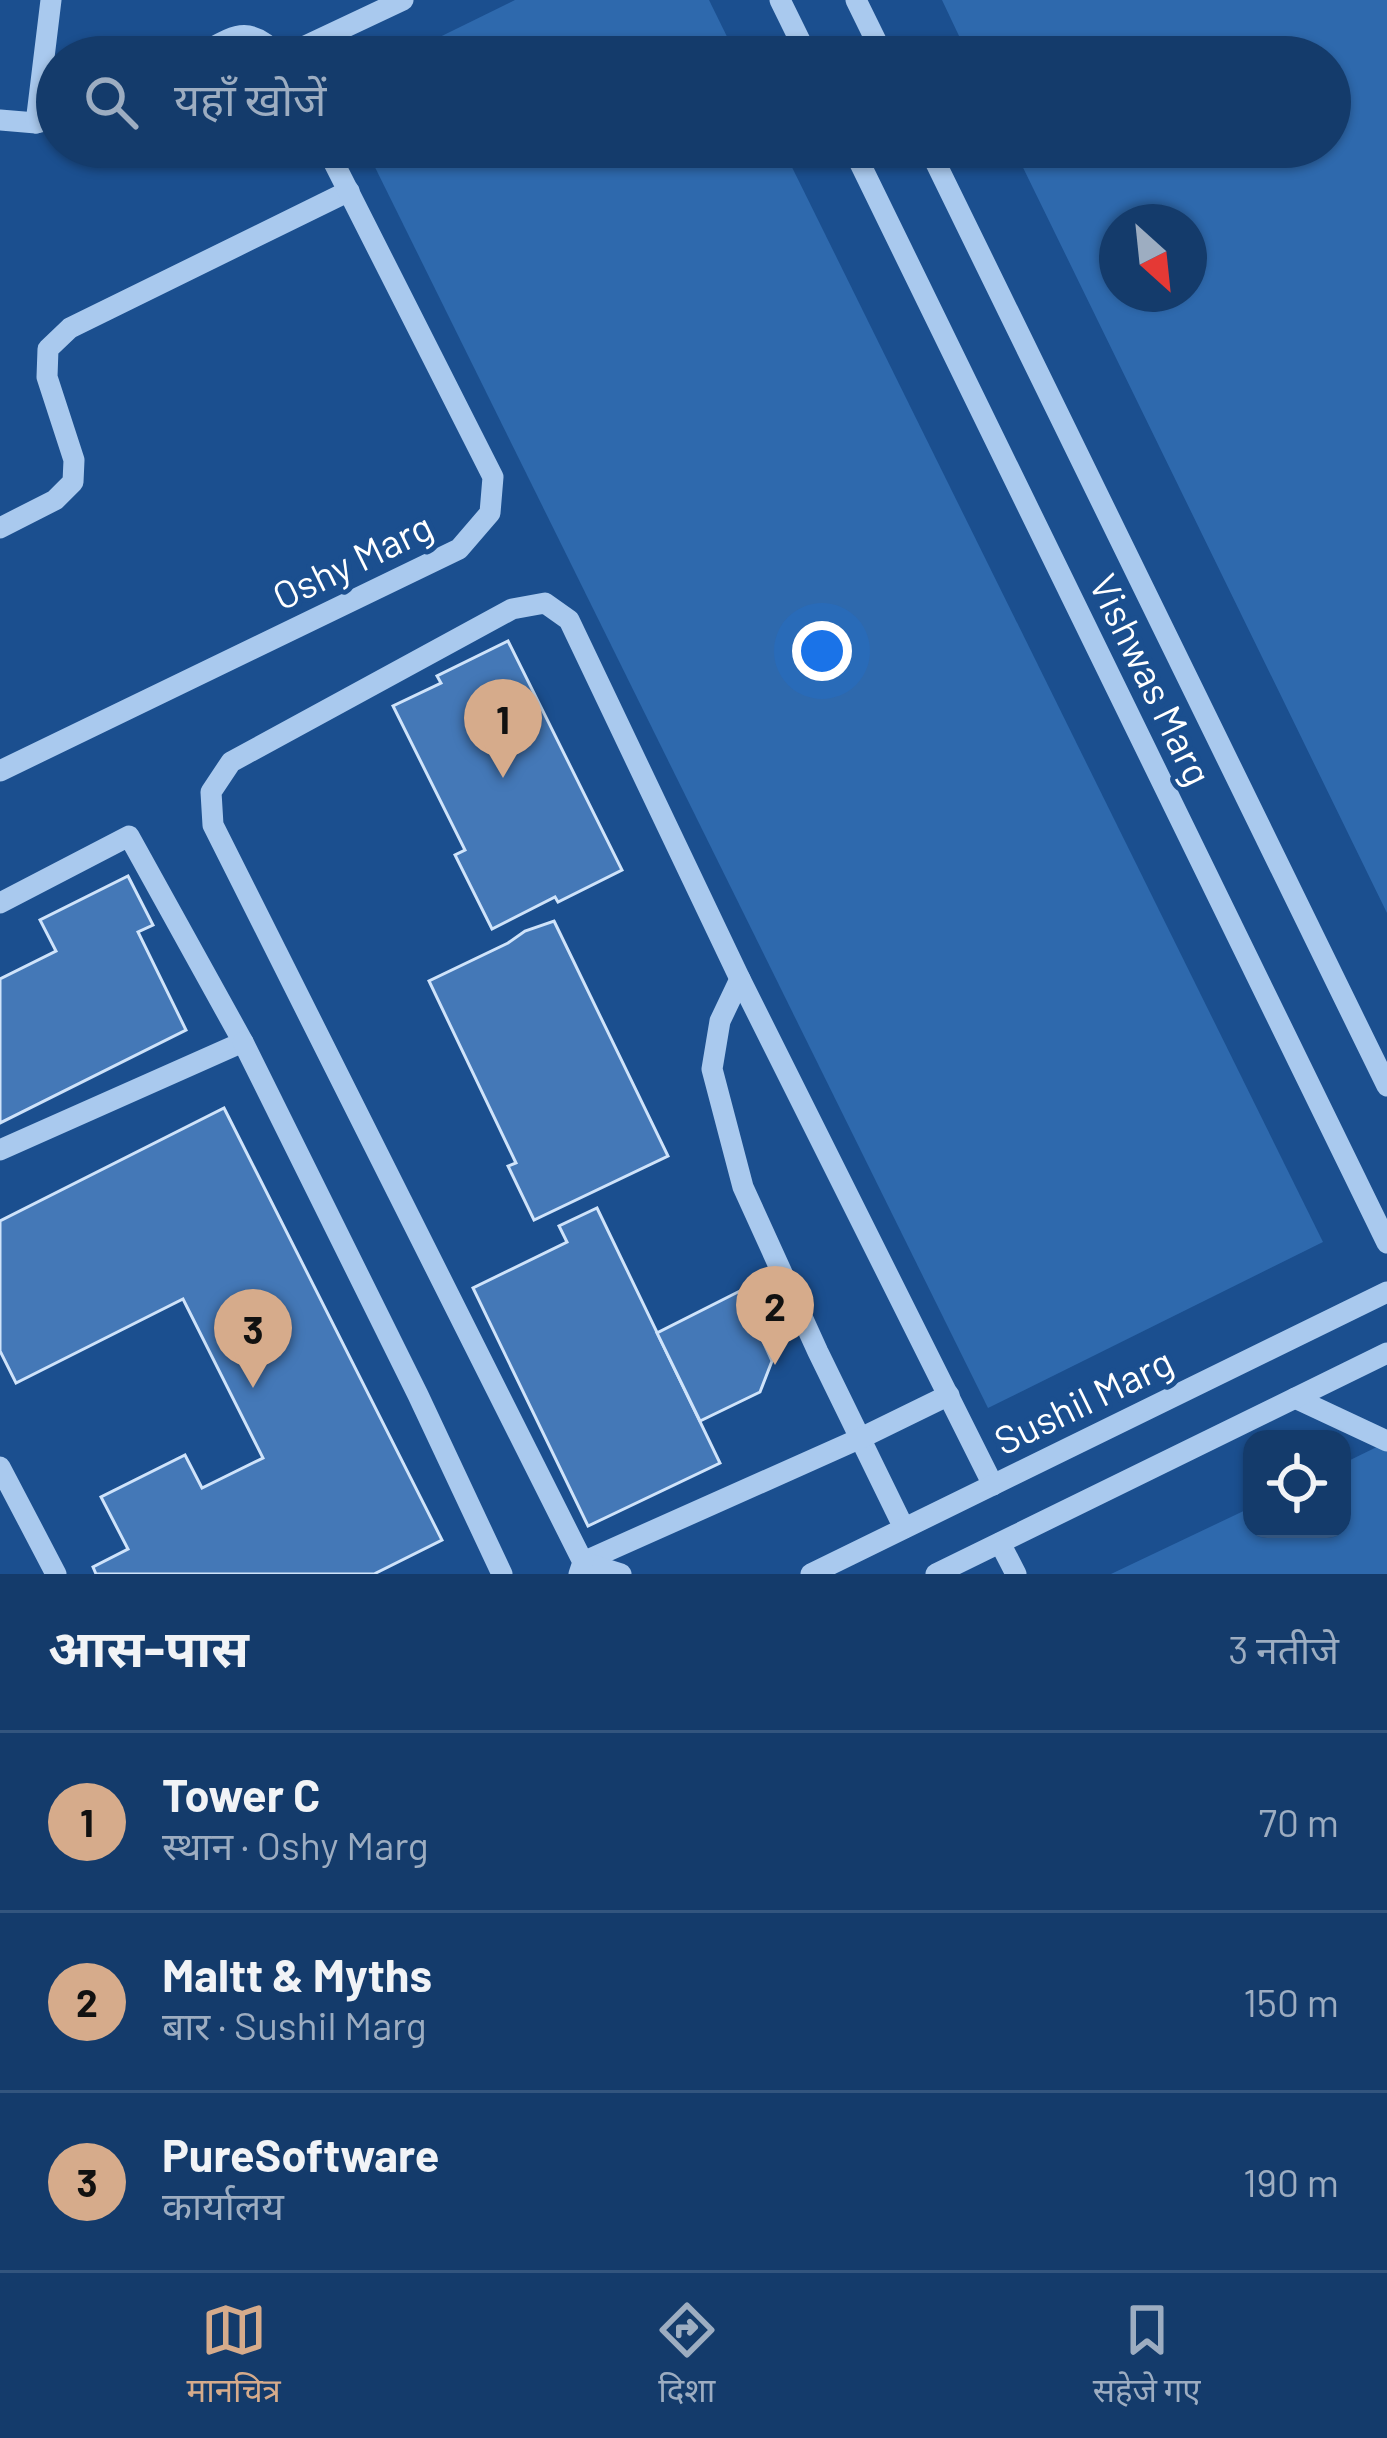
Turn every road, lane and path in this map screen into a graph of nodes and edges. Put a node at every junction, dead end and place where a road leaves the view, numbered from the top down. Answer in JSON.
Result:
{"nodes":[{"id":1,"x":51,"y":0,"type":"edge"},
{"id":2,"x":403,"y":0,"type":"edge"},
{"id":3,"x":780,"y":0,"type":"edge"},
{"id":4,"x":856,"y":0,"type":"edge"},
{"id":5,"x":50,"y":36,"type":"edge"},
{"id":6,"x":326,"y":36,"type":"edge"},
{"id":7,"x":798,"y":36,"type":"edge"},
{"id":8,"x":874,"y":36,"type":"edge"},
{"id":9,"x":0,"y":120,"type":"edge"},
{"id":10,"x":36,"y":120,"type":"edge"},
{"id":11,"x":337,"y":168,"type":"edge"},
{"id":12,"x":862,"y":168,"type":"edge"},
{"id":13,"x":938,"y":168,"type":"edge"},
{"id":14,"x":349,"y":190,"type":"junction"},
{"id":15,"x":0,"y":528,"type":"edge"},
{"id":16,"x":0,"y":771,"type":"edge"},
{"id":17,"x":0,"y":903,"type":"edge"},
{"id":18,"x":740,"y":979,"type":"junction"},
{"id":19,"x":243,"y":1042,"type":"junction"},
{"id":20,"x":1387,"y":1086,"type":"edge"},
{"id":21,"x":0,"y":1150,"type":"edge"},
{"id":22,"x":1387,"y":1243,"type":"edge"},
{"id":23,"x":1387,"y":1292,"type":"edge"},
{"id":24,"x":1387,"y":1353,"type":"edge"},
{"id":25,"x":949,"y":1395,"type":"junction"},
{"id":26,"x":1295,"y":1398,"type":"junction"},
{"id":27,"x":862,"y":1438,"type":"junction"},
{"id":28,"x":1387,"y":1441,"type":"edge"},
{"id":29,"x":0,"y":1467,"type":"edge"},
{"id":30,"x":993,"y":1485,"type":"junction"},
{"id":31,"x":904,"y":1528,"type":"junction"},
{"id":32,"x":1000,"y":1543,"type":"junction"},
{"id":33,"x":581,"y":1568,"type":"edge"},
{"id":34,"x":56,"y":1574,"type":"edge"},
{"id":35,"x":502,"y":1574,"type":"edge"},
{"id":36,"x":621,"y":1574,"type":"edge"},
{"id":37,"x":811,"y":1574,"type":"edge"},
{"id":38,"x":936,"y":1574,"type":"edge"},
{"id":39,"x":1016,"y":1574,"type":"edge"}],
"edges":[{"from":1,"to":5,"type":"street"},
{"from":2,"to":6,"type":"street"},
{"from":3,"to":7,"type":"street"},
{"from":4,"to":8,"type":"street"},
{"from":9,"to":10,"type":"street"},
{"from":11,"to":14,"type":"street","name":"Oshy Marg"},
{"from":12,"to":22,"type":"street","name":"Vishwas Marg"},
{"from":13,"to":20,"type":"street","name":"Vishwas Marg"},
{"from":14,"to":15,"type":"street"},
{"from":14,"to":16,"type":"street","name":"Oshy Marg"},
{"from":17,"to":19,"type":"street"},
{"from":18,"to":25,"type":"street"},
{"from":18,"to":27,"type":"street"},
{"from":18,"to":33,"type":"street"},
{"from":19,"to":21,"type":"street"},
{"from":19,"to":35,"type":"street"},
{"from":23,"to":30,"type":"street","name":"Sushil Marg"},
{"from":24,"to":26,"type":"street"},
{"from":25,"to":27,"type":"street"},
{"from":25,"to":30,"type":"street"},
{"from":26,"to":28,"type":"street"},
{"from":26,"to":32,"type":"street"},
{"from":27,"to":31,"type":"street"},
{"from":27,"to":33,"type":"street"},
{"from":29,"to":34,"type":"street"},
{"from":30,"to":31,"type":"street","name":"Sushil Marg"},
{"from":31,"to":37,"type":"street","name":"Sushil Marg"},
{"from":32,"to":38,"type":"street"},
{"from":32,"to":39,"type":"street"},
{"from":33,"to":36,"type":"street"}]}
